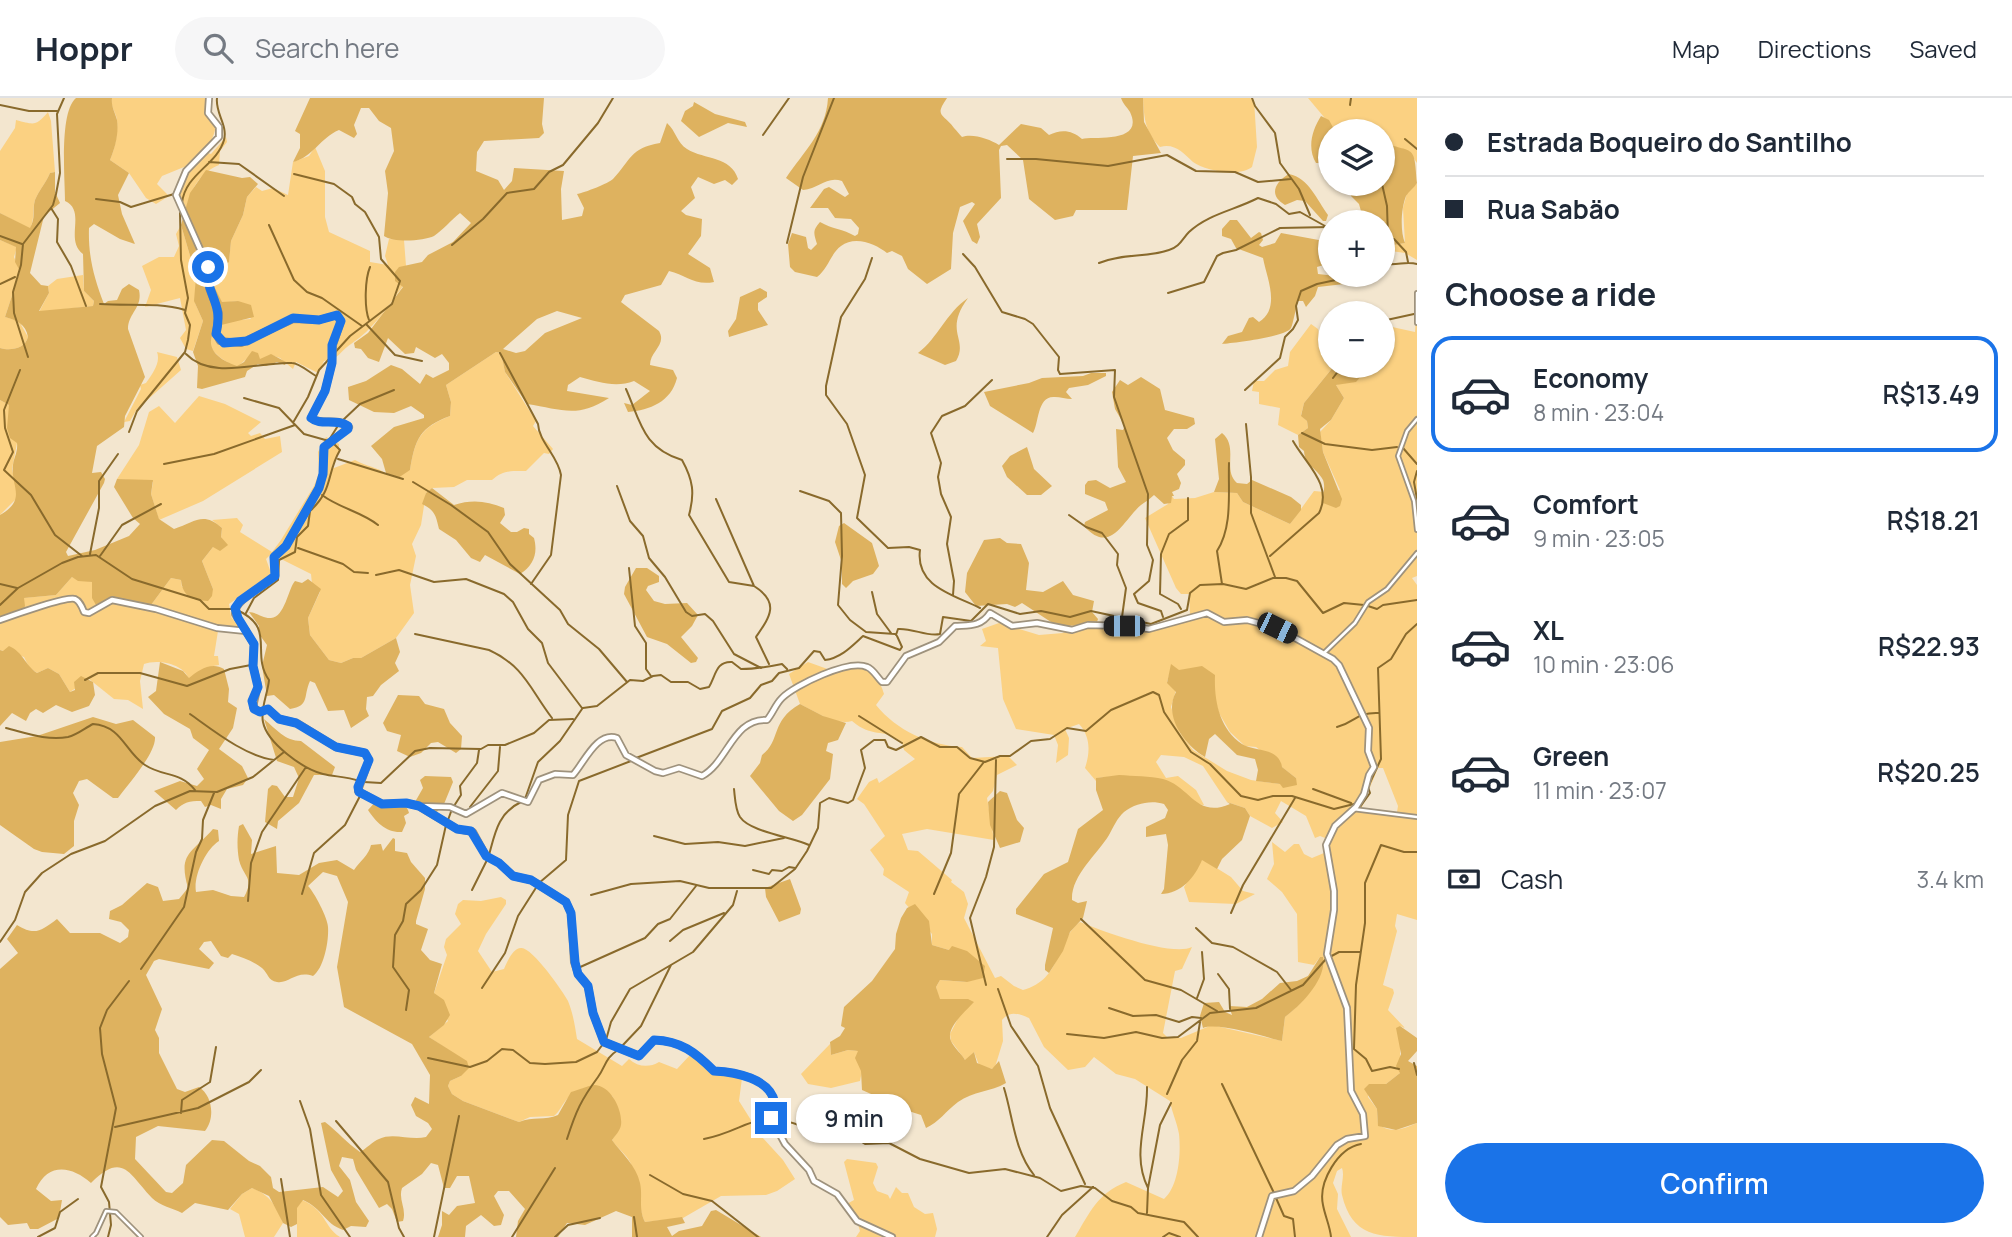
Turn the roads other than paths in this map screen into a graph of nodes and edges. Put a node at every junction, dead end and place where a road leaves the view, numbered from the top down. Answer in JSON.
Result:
{"nodes":[{"id":1,"x":209,"y":98,"type":"edge"},
{"id":2,"x":1417,"y":293,"type":"edge"},
{"id":3,"x":1417,"y":323,"type":"edge"},
{"id":4,"x":1417,"y":419,"type":"edge"},
{"id":5,"x":1417,"y":530,"type":"edge"},
{"id":6,"x":1417,"y":553,"type":"edge"},
{"id":7,"x":0,"y":620,"type":"edge"},
{"id":8,"x":247,"y":631,"type":"junction"},
{"id":9,"x":1324,"y":655,"type":"junction"},
{"id":10,"x":419,"y":806,"type":"junction"},
{"id":11,"x":1353,"y":809,"type":"junction"},
{"id":12,"x":1417,"y":817,"type":"edge"},
{"id":13,"x":92,"y":1237,"type":"edge"},
{"id":14,"x":141,"y":1237,"type":"edge"},
{"id":15,"x":892,"y":1237,"type":"edge"},
{"id":16,"x":1259,"y":1237,"type":"edge"}],
"edges":[{"from":1,"to":8,"type":"street"},
{"from":2,"to":3,"type":"street"},
{"from":4,"to":5,"type":"street"},
{"from":6,"to":9,"type":"street"},
{"from":7,"to":8,"type":"street"},
{"from":8,"to":10,"type":"street"},
{"from":9,"to":10,"type":"street"},
{"from":9,"to":11,"type":"street"},
{"from":10,"to":15,"type":"street"},
{"from":11,"to":12,"type":"street"},
{"from":11,"to":16,"type":"street"},
{"from":13,"to":14,"type":"street"}]}
